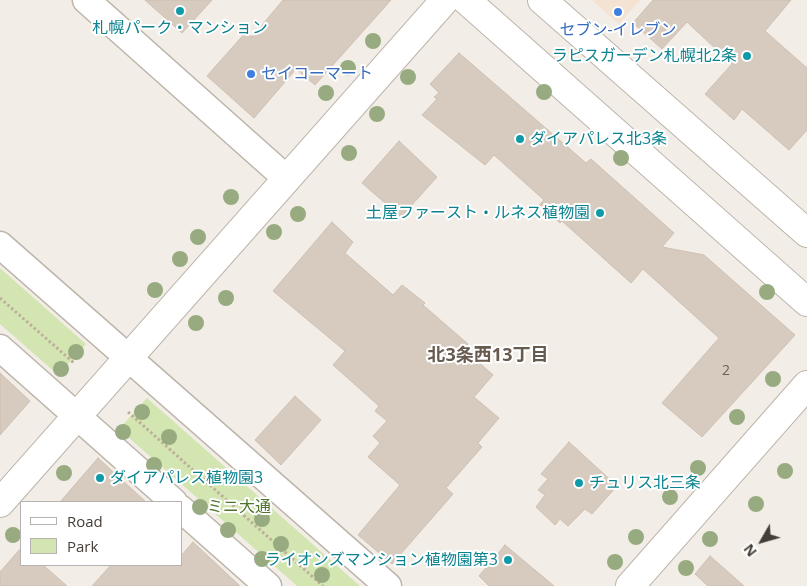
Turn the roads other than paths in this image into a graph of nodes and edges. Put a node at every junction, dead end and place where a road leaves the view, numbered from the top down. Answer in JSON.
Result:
{"nodes":[{"id":1,"x":86,"y":0,"type":"edge"},
{"id":2,"x":446,"y":0,"type":"edge"},
{"id":3,"x":466,"y":0,"type":"edge"},
{"id":4,"x":542,"y":0,"type":"edge"},
{"id":5,"x":287,"y":179,"type":"junction"},
{"id":6,"x":807,"y":233,"type":"edge"},
{"id":7,"x":0,"y":245,"type":"edge"},
{"id":8,"x":807,"y":302,"type":"edge"},
{"id":9,"x":0,"y":348,"type":"edge"},
{"id":10,"x":128,"y":358,"type":"junction"},
{"id":11,"x":807,"y":386,"type":"edge"},
{"id":12,"x":77,"y":417,"type":"junction"},
{"id":13,"x":173,"y":501,"type":"edge"},
{"id":14,"x":0,"y":503,"type":"edge"},
{"id":15,"x":182,"y":510,"type":"edge"},
{"id":16,"x":268,"y":586,"type":"edge"},
{"id":17,"x":388,"y":586,"type":"edge"},
{"id":18,"x":630,"y":586,"type":"edge"}],
"edges":[{"from":1,"to":5,"type":"street"},
{"from":2,"to":5,"type":"street"},
{"from":3,"to":8,"type":"street"},
{"from":4,"to":6,"type":"street"},
{"from":5,"to":10,"type":"street"},
{"from":7,"to":10,"type":"street"},
{"from":9,"to":12,"type":"street"},
{"from":10,"to":12,"type":"street"},
{"from":10,"to":17,"type":"street"},
{"from":11,"to":18,"type":"street"},
{"from":12,"to":13,"type":"street"},
{"from":12,"to":14,"type":"street"},
{"from":15,"to":16,"type":"street"}]}
